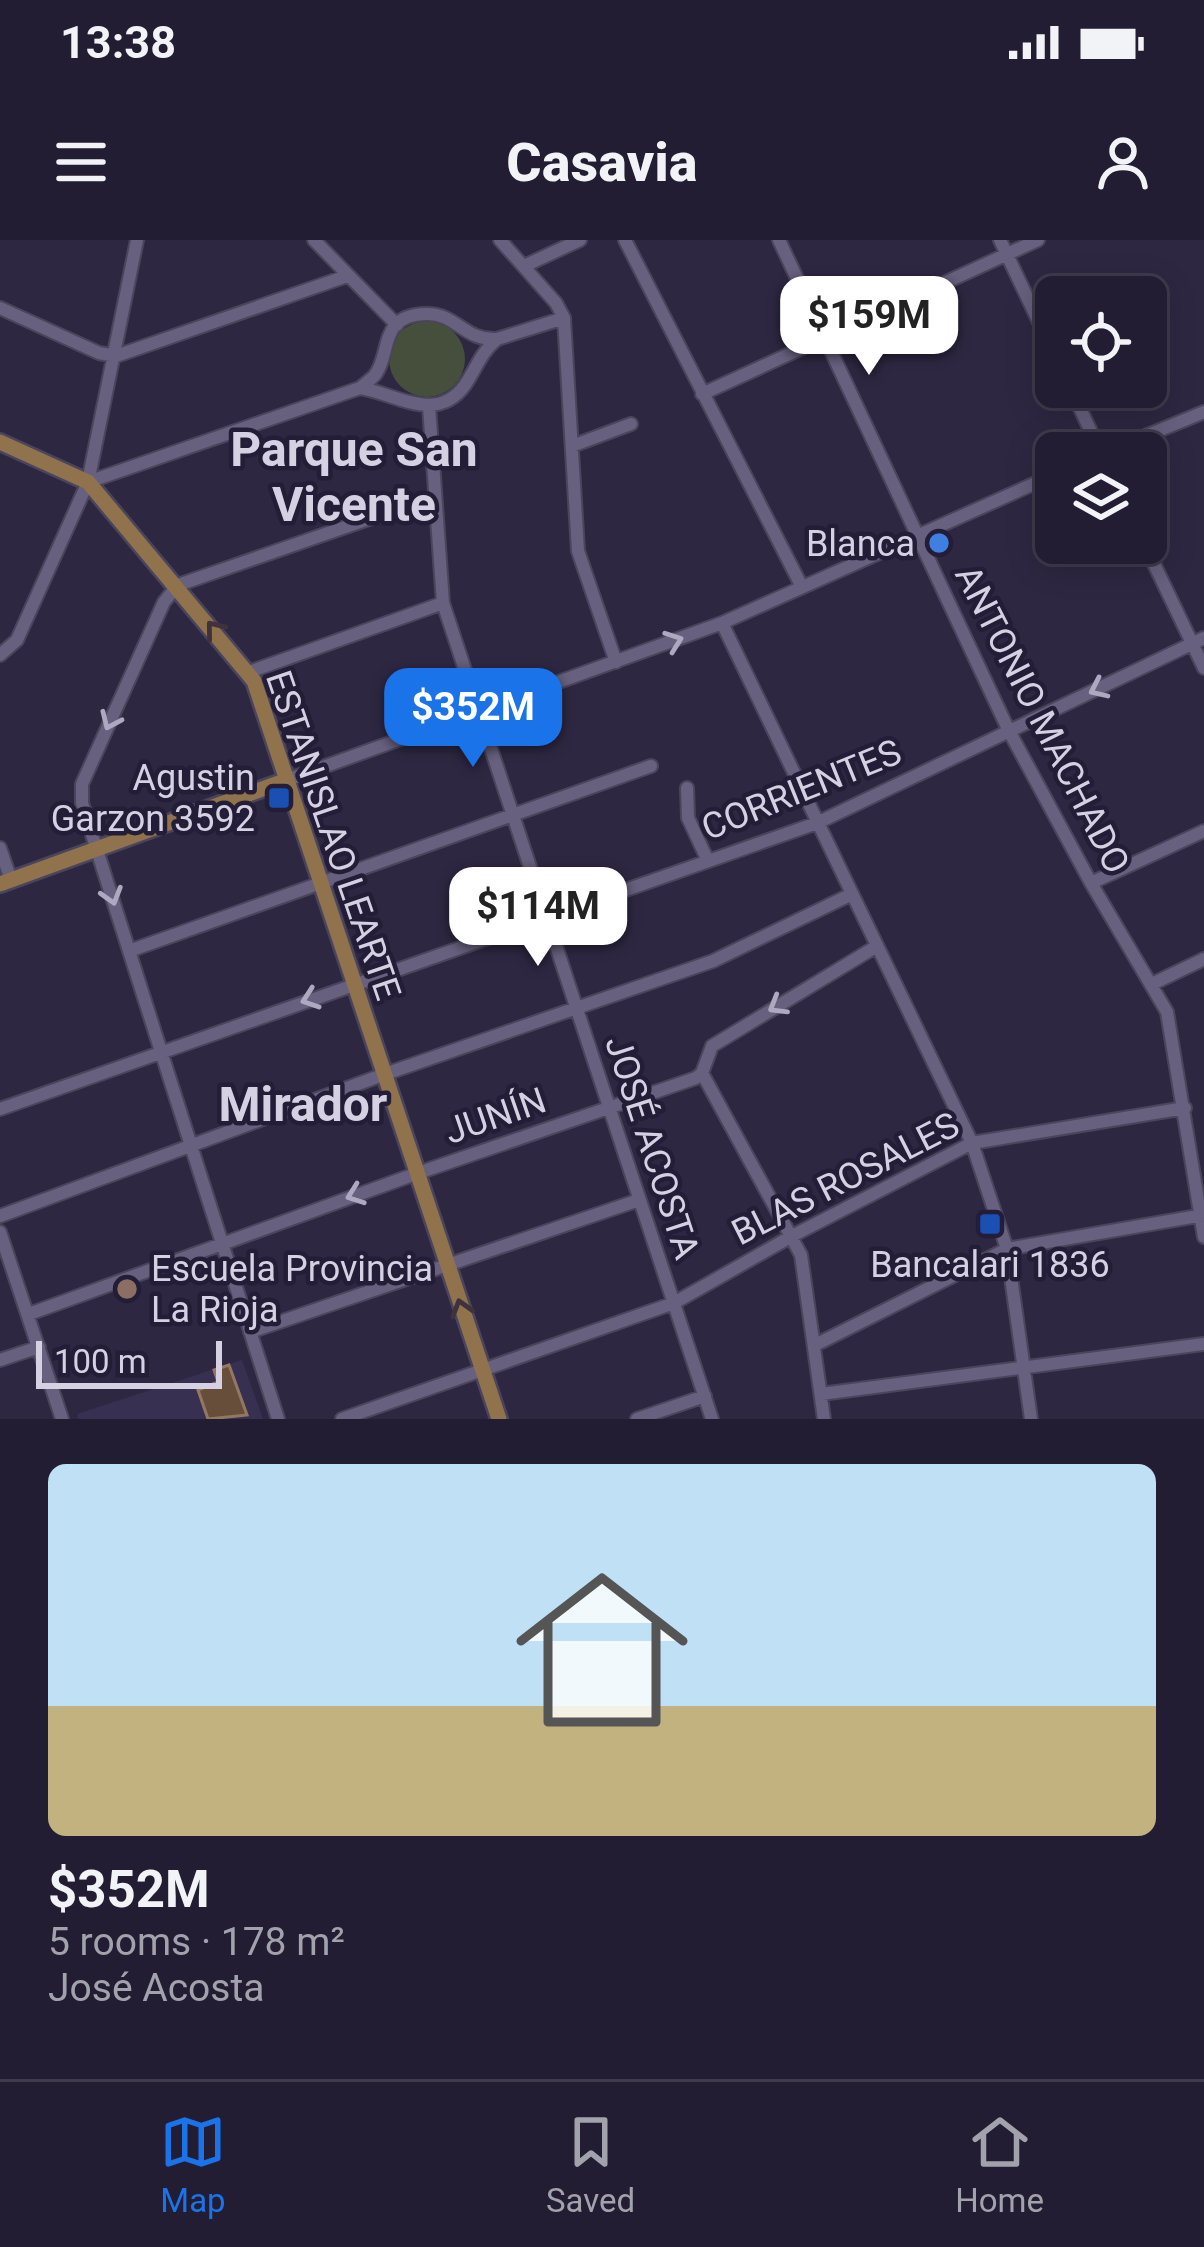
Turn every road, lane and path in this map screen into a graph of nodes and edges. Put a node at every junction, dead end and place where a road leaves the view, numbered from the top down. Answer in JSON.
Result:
{"nodes":[{"id":1,"x":154,"y":240,"type":"edge"},
{"id":2,"x":314,"y":240,"type":"edge"},
{"id":3,"x":500,"y":240,"type":"edge"},
{"id":4,"x":580,"y":240,"type":"edge"},
{"id":5,"x":626,"y":240,"type":"edge"},
{"id":6,"x":779,"y":240,"type":"edge"},
{"id":7,"x":1000,"y":240,"type":"edge"},
{"id":8,"x":1038,"y":240,"type":"edge"},
{"id":9,"x":137,"y":243,"type":"edge"},
{"id":10,"x":1007,"y":254,"type":"junction"},
{"id":11,"x":524,"y":266,"type":"junction"},
{"id":12,"x":347,"y":276,"type":"junction"},
{"id":13,"x":0,"y":308,"type":"edge"},
{"id":14,"x":1035,"y":313,"type":"edge"},
{"id":15,"x":564,"y":318,"type":"junction"},
{"id":16,"x":397,"y":325,"type":"junction"},
{"id":17,"x":466,"y":334,"type":"junction"},
{"id":18,"x":824,"y":338,"type":"junction"},
{"id":19,"x":497,"y":339,"type":"junction"},
{"id":20,"x":116,"y":356,"type":"junction"},
{"id":21,"x":381,"y":356,"type":"junction"},
{"id":22,"x":474,"y":369,"type":"junction"},
{"id":23,"x":360,"y":388,"type":"junction"},
{"id":24,"x":702,"y":394,"type":"junction"},
{"id":25,"x":399,"y":400,"type":"junction"},
{"id":26,"x":429,"y":406,"type":"junction"},
{"id":27,"x":1204,"y":412,"type":"edge"},
{"id":28,"x":631,"y":424,"type":"dead end"},
{"id":29,"x":1154,"y":432,"type":"edge"},
{"id":30,"x":0,"y":442,"type":"edge"},
{"id":31,"x":572,"y":446,"type":"junction"},
{"id":32,"x":88,"y":482,"type":"junction"},
{"id":33,"x":1035,"y":483,"type":"edge"},
{"id":34,"x":435,"y":496,"type":"junction"},
{"id":35,"x":918,"y":535,"type":"junction"},
{"id":36,"x":1156,"y":564,"type":"edge"},
{"id":37,"x":178,"y":585,"type":"junction"},
{"id":38,"x":802,"y":587,"type":"junction"},
{"id":39,"x":442,"y":603,"type":"junction"},
{"id":40,"x":722,"y":623,"type":"junction"},
{"id":41,"x":1198,"y":641,"type":"edge"},
{"id":42,"x":0,"y":655,"type":"edge"},
{"id":43,"x":616,"y":662,"type":"junction"},
{"id":44,"x":1204,"y":668,"type":"edge"},
{"id":45,"x":249,"y":672,"type":"junction"},
{"id":46,"x":480,"y":711,"type":"junction"},
{"id":47,"x":1010,"y":730,"type":"junction"},
{"id":48,"x":651,"y":766,"type":"dead end"},
{"id":49,"x":287,"y":780,"type":"junction"},
{"id":50,"x":687,"y":788,"type":"dead end"},
{"id":51,"x":513,"y":815,"type":"junction"},
{"id":52,"x":817,"y":823,"type":"junction"},
{"id":53,"x":1204,"y":831,"type":"edge"},
{"id":54,"x":0,"y":848,"type":"edge"},
{"id":55,"x":98,"y":849,"type":"junction"},
{"id":56,"x":708,"y":861,"type":"junction"},
{"id":57,"x":320,"y":880,"type":"junction"},
{"id":58,"x":6,"y":882,"type":"edge"},
{"id":59,"x":1090,"y":883,"type":"junction"},
{"id":60,"x":852,"y":894,"type":"junction"},
{"id":61,"x":546,"y":915,"type":"junction"},
{"id":62,"x":877,"y":946,"type":"junction"},
{"id":63,"x":129,"y":951,"type":"junction"},
{"id":64,"x":1204,"y":959,"type":"edge"},
{"id":65,"x":354,"y":984,"type":"junction"},
{"id":66,"x":1152,"y":984,"type":"junction"},
{"id":67,"x":576,"y":1008,"type":"junction"},
{"id":68,"x":160,"y":1051,"type":"junction"},
{"id":69,"x":702,"y":1072,"type":"junction"},
{"id":70,"x":385,"y":1074,"type":"junction"},
{"id":71,"x":608,"y":1108,"type":"junction"},
{"id":72,"x":1185,"y":1108,"type":"junction"},
{"id":73,"x":0,"y":1109,"type":"edge"},
{"id":74,"x":972,"y":1143,"type":"junction"},
{"id":75,"x":191,"y":1146,"type":"junction"},
{"id":76,"x":418,"y":1173,"type":"junction"},
{"id":77,"x":639,"y":1200,"type":"junction"},
{"id":78,"x":0,"y":1216,"type":"edge"},
{"id":79,"x":1203,"y":1216,"type":"edge"},
{"id":80,"x":792,"y":1236,"type":"junction"},
{"id":81,"x":1204,"y":1237,"type":"edge"},
{"id":82,"x":1,"y":1238,"type":"edge"},
{"id":83,"x":221,"y":1244,"type":"junction"},
{"id":84,"x":1007,"y":1249,"type":"junction"},
{"id":85,"x":448,"y":1265,"type":"junction"},
{"id":86,"x":674,"y":1303,"type":"junction"},
{"id":87,"x":29,"y":1314,"type":"junction"},
{"id":88,"x":250,"y":1332,"type":"junction"},
{"id":89,"x":1204,"y":1344,"type":"edge"},
{"id":90,"x":815,"y":1345,"type":"junction"},
{"id":91,"x":39,"y":1347,"type":"junction"},
{"id":92,"x":0,"y":1360,"type":"edge"},
{"id":93,"x":481,"y":1370,"type":"junction"},
{"id":94,"x":1024,"y":1370,"type":"junction"},
{"id":95,"x":821,"y":1394,"type":"junction"},
{"id":96,"x":705,"y":1396,"type":"junction"},
{"id":97,"x":62,"y":1419,"type":"edge"},
{"id":98,"x":278,"y":1419,"type":"edge"},
{"id":99,"x":342,"y":1419,"type":"edge"},
{"id":100,"x":499,"y":1419,"type":"edge"},
{"id":101,"x":637,"y":1419,"type":"edge"},
{"id":102,"x":712,"y":1419,"type":"edge"},
{"id":103,"x":824,"y":1419,"type":"edge"},
{"id":104,"x":1030,"y":1419,"type":"edge"}],
"edges":[{"from":1,"to":9,"type":"street"},
{"from":2,"to":12,"type":"street"},
{"from":3,"to":11,"type":"street"},
{"from":4,"to":11,"type":"street"},
{"from":5,"to":24,"type":"street"},
{"from":6,"to":18,"type":"street","name":"ANTONIO MACHADO"},
{"from":7,"to":10,"type":"street"},
{"from":8,"to":10,"type":"street"},
{"from":9,"to":20,"type":"street"},
{"from":10,"to":14,"type":"street"},
{"from":10,"to":18,"type":"street"},
{"from":11,"to":15,"type":"street"},
{"from":12,"to":16,"type":"street"},
{"from":12,"to":20,"type":"street"},
{"from":13,"to":20,"type":"street"},
{"from":15,"to":19,"type":"street"},
{"from":15,"to":31,"type":"street"},
{"from":16,"to":17,"type":"street"},
{"from":16,"to":21,"type":"street"},
{"from":17,"to":19,"type":"street"},
{"from":17,"to":22,"type":"street"},
{"from":18,"to":24,"type":"street"},
{"from":18,"to":35,"type":"street","name":"ANTONIO MACHADO"},
{"from":19,"to":22,"type":"street"},
{"from":20,"to":32,"type":"street"},
{"from":21,"to":23,"type":"street"},
{"from":21,"to":25,"type":"street"},
{"from":22,"to":26,"type":"street"},
{"from":23,"to":25,"type":"street"},
{"from":23,"to":32,"type":"street"},
{"from":24,"to":38,"type":"street"},
{"from":25,"to":26,"type":"street"},
{"from":26,"to":34,"type":"street","name":"JOSÉ ACOSTA"},
{"from":27,"to":29,"type":"street"},
{"from":28,"to":31,"type":"street"},
{"from":30,"to":32,"type":"main road"},
{"from":31,"to":43,"type":"street"},
{"from":32,"to":37,"type":"main road","name":"ESTANISLAO LEARTE"},
{"from":32,"to":42,"type":"street"},
{"from":33,"to":35,"type":"street"},
{"from":34,"to":37,"type":"street"},
{"from":34,"to":39,"type":"street","name":"JOSÉ ACOSTA"},
{"from":35,"to":38,"type":"street"},
{"from":35,"to":47,"type":"street","name":"ANTONIO MACHADO"},
{"from":36,"to":41,"type":"street"},
{"from":45,"to":37,"type":"main road","name":"ESTANISLAO LEARTE","one_way":true},
{"from":37,"to":55,"type":"street","one_way":true},
{"from":38,"to":40,"type":"street"},
{"from":39,"to":45,"type":"street"},
{"from":39,"to":46,"type":"street","name":"JOSÉ ACOSTA"},
{"from":43,"to":40,"type":"street","one_way":true},
{"from":40,"to":52,"type":"street"},
{"from":41,"to":44,"type":"street"},
{"from":41,"to":47,"type":"street","name":"CORRIENTES","one_way":true},
{"from":43,"to":46,"type":"street"},
{"from":45,"to":49,"type":"main road","name":"ESTANISLAO LEARTE"},
{"from":46,"to":49,"type":"street"},
{"from":46,"to":51,"type":"street","name":"JOSÉ ACOSTA"},
{"from":47,"to":52,"type":"street","name":"CORRIENTES"},
{"from":47,"to":59,"type":"street","name":"ANTONIO MACHADO"},
{"from":48,"to":51,"type":"street"},
{"from":49,"to":55,"type":"main road"},
{"from":49,"to":57,"type":"main road","name":"ESTANISLAO LEARTE"},
{"from":50,"to":56,"type":"street"},
{"from":51,"to":57,"type":"street"},
{"from":51,"to":61,"type":"street","name":"JOSÉ ACOSTA"},
{"from":52,"to":56,"type":"street","name":"CORRIENTES"},
{"from":52,"to":60,"type":"street"},
{"from":53,"to":59,"type":"street"},
{"from":54,"to":58,"type":"street"},
{"from":55,"to":58,"type":"main road"},
{"from":55,"to":63,"type":"street","one_way":true},
{"from":56,"to":61,"type":"street","name":"CORRIENTES"},
{"from":57,"to":63,"type":"street"},
{"from":57,"to":65,"type":"main road","name":"ESTANISLAO LEARTE"},
{"from":59,"to":66,"type":"street","name":"ANTONIO MACHADO"},
{"from":60,"to":62,"type":"street"},
{"from":60,"to":67,"type":"street"},
{"from":61,"to":65,"type":"street","name":"CORRIENTES"},
{"from":61,"to":67,"type":"street","name":"JOSÉ ACOSTA"},
{"from":62,"to":69,"type":"street","name":"JUNÍN","one_way":true},
{"from":62,"to":74,"type":"street"},
{"from":63,"to":68,"type":"street"},
{"from":64,"to":66,"type":"street"},
{"from":65,"to":68,"type":"street","name":"CORRIENTES","one_way":true},
{"from":65,"to":70,"type":"main road","name":"ESTANISLAO LEARTE"},
{"from":66,"to":72,"type":"street","name":"ANTONIO MACHADO"},
{"from":67,"to":70,"type":"street"},
{"from":67,"to":71,"type":"street","name":"JOSÉ ACOSTA"},
{"from":68,"to":73,"type":"street","name":"CORRIENTES"},
{"from":68,"to":75,"type":"street"},
{"from":69,"to":71,"type":"street","name":"JUNÍN"},
{"from":69,"to":80,"type":"street"},
{"from":70,"to":75,"type":"street"},
{"from":70,"to":76,"type":"main road","name":"ESTANISLAO LEARTE"},
{"from":71,"to":76,"type":"street","name":"JUNÍN"},
{"from":71,"to":77,"type":"street","name":"JOSÉ ACOSTA"},
{"from":72,"to":74,"type":"street","name":"BLAS ROSALES"},
{"from":72,"to":79,"type":"street","name":"ANTONIO MACHADO"},
{"from":74,"to":80,"type":"street","name":"BLAS ROSALES"},
{"from":74,"to":84,"type":"street"},
{"from":75,"to":78,"type":"street"},
{"from":75,"to":83,"type":"street"},
{"from":76,"to":83,"type":"street","name":"JUNÍN","one_way":true},
{"from":76,"to":85,"type":"main road","name":"ESTANISLAO LEARTE"},
{"from":77,"to":85,"type":"street"},
{"from":77,"to":86,"type":"street","name":"JOSÉ ACOSTA"},
{"from":79,"to":81,"type":"street","name":"ANTONIO MACHADO"},
{"from":79,"to":84,"type":"street"},
{"from":80,"to":86,"type":"street","name":"BLAS ROSALES"},
{"from":80,"to":90,"type":"street"},
{"from":82,"to":87,"type":"street"},
{"from":83,"to":87,"type":"street","name":"JUNÍN"},
{"from":83,"to":88,"type":"street"},
{"from":84,"to":90,"type":"street"},
{"from":84,"to":94,"type":"street"},
{"from":85,"to":88,"type":"street"},
{"from":93,"to":85,"type":"main road","name":"ESTANISLAO LEARTE","one_way":true},
{"from":86,"to":93,"type":"street","name":"BLAS ROSALES"},
{"from":86,"to":96,"type":"street","name":"JOSÉ ACOSTA"},
{"from":87,"to":91,"type":"street"},
{"from":88,"to":98,"type":"street"},
{"from":89,"to":94,"type":"street"},
{"from":90,"to":95,"type":"street"},
{"from":91,"to":92,"type":"street"},
{"from":91,"to":97,"type":"street"},
{"from":93,"to":99,"type":"street","name":"BLAS ROSALES"},
{"from":93,"to":100,"type":"main road","name":"ESTANISLAO LEARTE"},
{"from":94,"to":95,"type":"street"},
{"from":94,"to":104,"type":"street"},
{"from":95,"to":103,"type":"street"},
{"from":96,"to":101,"type":"street"},
{"from":96,"to":102,"type":"street","name":"JOSÉ ACOSTA"}]}
